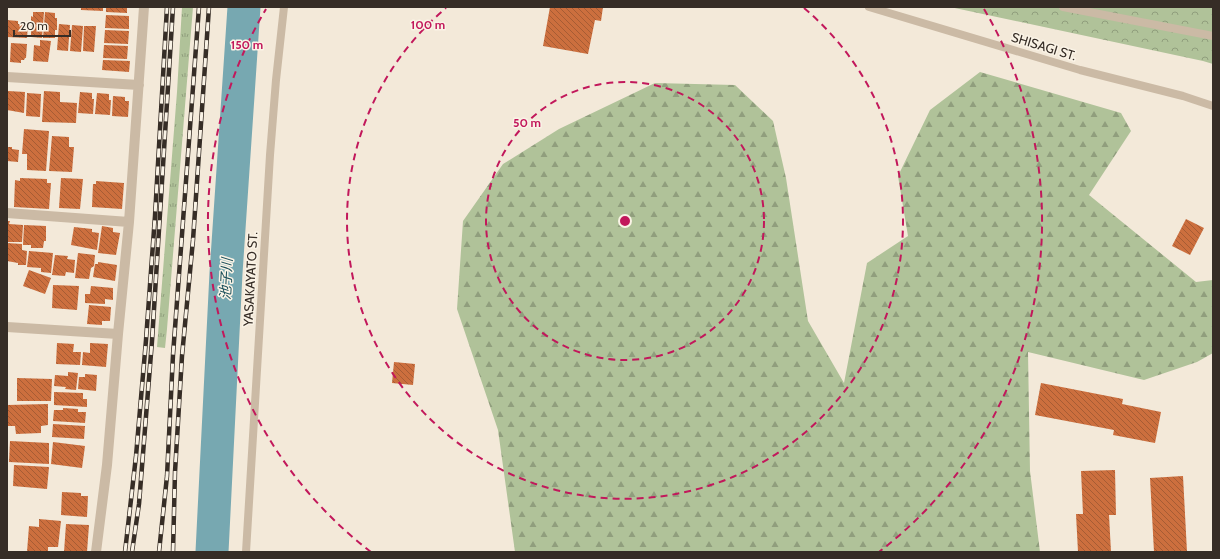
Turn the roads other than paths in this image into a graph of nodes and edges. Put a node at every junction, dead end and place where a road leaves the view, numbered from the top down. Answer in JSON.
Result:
{"nodes":[{"id":1,"x":144,"y":7,"type":"edge"},
{"id":2,"x":284,"y":7,"type":"edge"},
{"id":3,"x":869,"y":7,"type":"edge"},
{"id":4,"x":1063,"y":7,"type":"edge"},
{"id":5,"x":1213,"y":36,"type":"edge"},
{"id":6,"x":7,"y":77,"type":"edge"},
{"id":7,"x":139,"y":85,"type":"junction"},
{"id":8,"x":1213,"y":106,"type":"edge"},
{"id":9,"x":7,"y":213,"type":"edge"},
{"id":10,"x":129,"y":222,"type":"junction"},
{"id":11,"x":7,"y":327,"type":"edge"},
{"id":12,"x":118,"y":334,"type":"junction"},
{"id":13,"x":96,"y":552,"type":"edge"},
{"id":14,"x":246,"y":552,"type":"edge"}],
"edges":[{"from":1,"to":7,"type":"street"},
{"from":2,"to":14,"type":"lane","name":"YASAKAYATO ST."},
{"from":3,"to":8,"type":"lane","name":"SHISAGI ST."},
{"from":4,"to":5,"type":"lane"},
{"from":6,"to":7,"type":"street"},
{"from":7,"to":10,"type":"street"},
{"from":9,"to":10,"type":"street"},
{"from":10,"to":12,"type":"street"},
{"from":11,"to":12,"type":"street"},
{"from":12,"to":13,"type":"street"}]}
